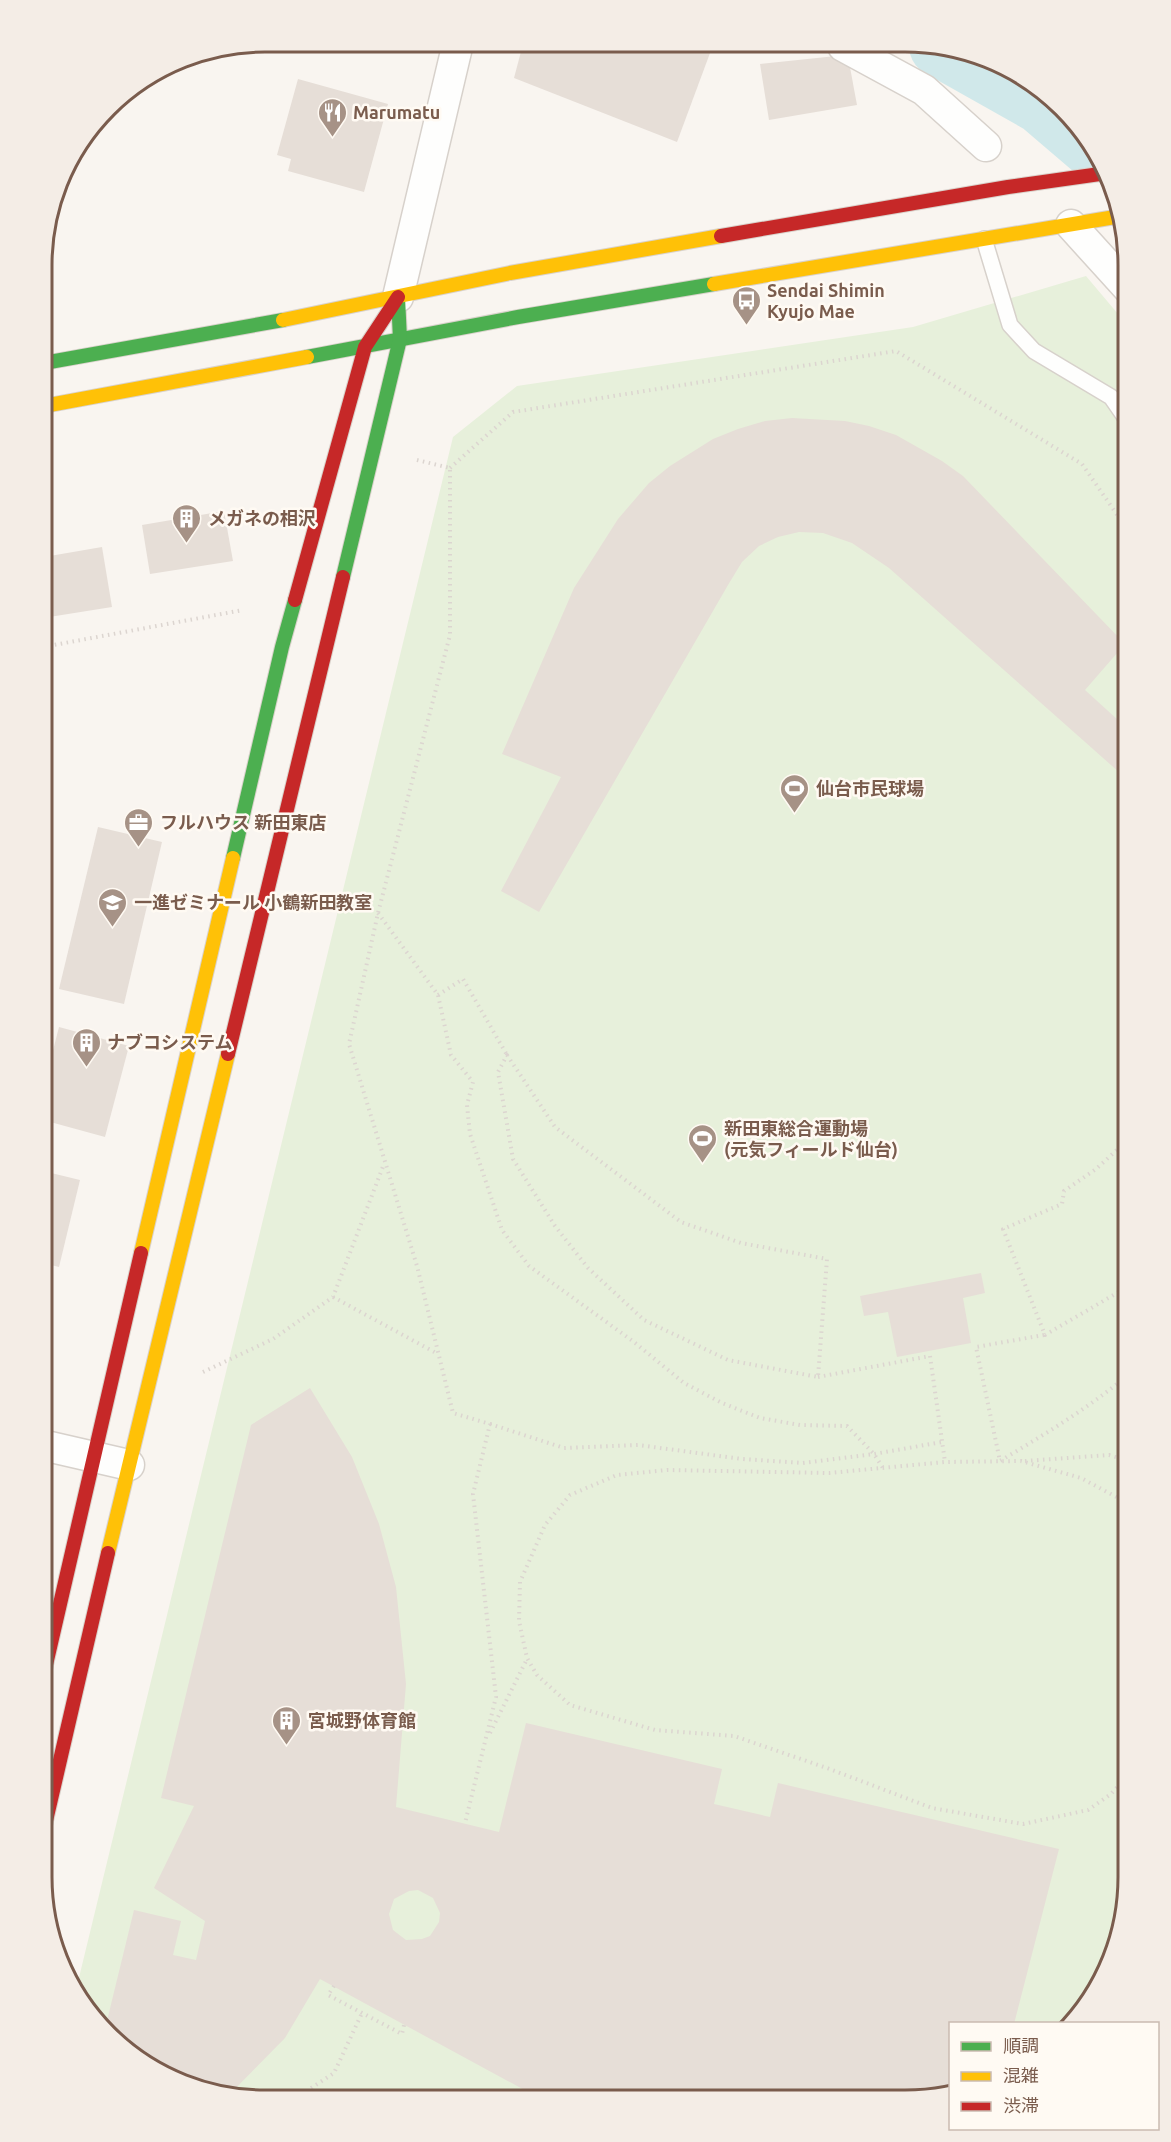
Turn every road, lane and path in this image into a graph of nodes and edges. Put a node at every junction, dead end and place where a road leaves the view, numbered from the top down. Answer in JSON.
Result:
{"nodes":[{"id":1,"x":854,"y":52,"type":"edge"},
{"id":2,"x":456,"y":53,"type":"edge"},
{"id":3,"x":986,"y":146,"type":"dead end"},
{"id":4,"x":1098,"y":174,"type":"edge"},
{"id":5,"x":1113,"y":218,"type":"edge"},
{"id":6,"x":1071,"y":225,"type":"junction"},
{"id":7,"x":984,"y":239,"type":"junction"},
{"id":8,"x":1118,"y":277,"type":"edge"},
{"id":9,"x":398,"y":297,"type":"junction"},
{"id":10,"x":400,"y":339,"type":"junction"},
{"id":11,"x":365,"y":347,"type":"junction"},
{"id":12,"x":52,"y":362,"type":"edge"},
{"id":13,"x":52,"y":405,"type":"edge"},
{"id":14,"x":1118,"y":407,"type":"edge"},
{"id":15,"x":417,"y":460,"type":"dead end"},
{"id":16,"x":450,"y":468,"type":"junction"},
{"id":17,"x":1118,"y":516,"type":"edge"},
{"id":18,"x":243,"y":610,"type":"dead end"},
{"id":19,"x":52,"y":645,"type":"edge"},
{"id":20,"x":378,"y":913,"type":"junction"},
{"id":21,"x":438,"y":995,"type":"junction"},
{"id":22,"x":507,"y":1054,"type":"junction"},
{"id":23,"x":1118,"y":1149,"type":"edge"},
{"id":24,"x":385,"y":1162,"type":"junction"},
{"id":25,"x":1118,"y":1292,"type":"edge"},
{"id":26,"x":333,"y":1297,"type":"junction"},
{"id":27,"x":1045,"y":1335,"type":"junction"},
{"id":28,"x":438,"y":1354,"type":"junction"},
{"id":29,"x":204,"y":1372,"type":"dead end"},
{"id":30,"x":818,"y":1377,"type":"junction"},
{"id":31,"x":1118,"y":1383,"type":"edge"},
{"id":32,"x":490,"y":1424,"type":"junction"},
{"id":33,"x":942,"y":1442,"type":"junction"},
{"id":34,"x":52,"y":1447,"type":"edge"},
{"id":35,"x":874,"y":1454,"type":"junction"},
{"id":36,"x":93,"y":1457,"type":"junction"},
{"id":37,"x":1118,"y":1458,"type":"edge"},
{"id":38,"x":1000,"y":1461,"type":"junction"},
{"id":39,"x":1021,"y":1461,"type":"junction"},
{"id":40,"x":945,"y":1462,"type":"junction"},
{"id":41,"x":129,"y":1465,"type":"junction"},
{"id":42,"x":883,"y":1468,"type":"junction"},
{"id":43,"x":1118,"y":1498,"type":"edge"},
{"id":44,"x":52,"y":1638,"type":"edge"},
{"id":45,"x":527,"y":1658,"type":"junction"},
{"id":46,"x":487,"y":1739,"type":"junction"},
{"id":47,"x":1118,"y":1786,"type":"edge"},
{"id":48,"x":52,"y":1795,"type":"edge"},
{"id":49,"x":465,"y":1823,"type":"dead end"},
{"id":50,"x":333,"y":1986,"type":"dead end"},
{"id":51,"x":362,"y":2013,"type":"junction"},
{"id":52,"x":404,"y":2025,"type":"dead end"},
{"id":53,"x":308,"y":2090,"type":"edge"}],
"edges":[{"from":1,"to":3,"type":"street"},
{"from":2,"to":9,"type":"street"},
{"from":4,"to":9,"type":"street"},
{"from":5,"to":6,"type":"street"},
{"from":6,"to":7,"type":"street"},
{"from":6,"to":8,"type":"street"},
{"from":7,"to":10,"type":"street"},
{"from":7,"to":14,"type":"lane"},
{"from":9,"to":10,"type":"street"},
{"from":9,"to":11,"type":"street"},
{"from":9,"to":12,"type":"street"},
{"from":10,"to":11,"type":"street"},
{"from":10,"to":41,"type":"street"},
{"from":11,"to":13,"type":"street"},
{"from":11,"to":36,"type":"street"},
{"from":15,"to":16,"type":"path"},
{"from":16,"to":17,"type":"path"},
{"from":16,"to":20,"type":"path"},
{"from":18,"to":19,"type":"path"},
{"from":20,"to":21,"type":"path"},
{"from":20,"to":24,"type":"path"},
{"from":21,"to":22,"type":"path"},
{"from":21,"to":35,"type":"path"},
{"from":22,"to":30,"type":"path"},
{"from":22,"to":30,"type":"path"},
{"from":23,"to":27,"type":"path"},
{"from":24,"to":26,"type":"path"},
{"from":24,"to":28,"type":"path"},
{"from":25,"to":27,"type":"path"},
{"from":26,"to":28,"type":"path"},
{"from":26,"to":29,"type":"path"},
{"from":27,"to":38,"type":"path"},
{"from":28,"to":32,"type":"path"},
{"from":30,"to":33,"type":"path"},
{"from":31,"to":38,"type":"path"},
{"from":32,"to":35,"type":"path"},
{"from":32,"to":46,"type":"path"},
{"from":33,"to":35,"type":"path"},
{"from":33,"to":40,"type":"path"},
{"from":34,"to":36,"type":"street"},
{"from":35,"to":42,"type":"path"},
{"from":36,"to":41,"type":"street"},
{"from":36,"to":44,"type":"street"},
{"from":37,"to":39,"type":"path"},
{"from":38,"to":39,"type":"path"},
{"from":38,"to":40,"type":"path"},
{"from":39,"to":43,"type":"path"},
{"from":40,"to":42,"type":"path"},
{"from":41,"to":48,"type":"street"},
{"from":42,"to":45,"type":"path"},
{"from":45,"to":46,"type":"path"},
{"from":45,"to":47,"type":"path"},
{"from":46,"to":49,"type":"path"},
{"from":50,"to":51,"type":"path"},
{"from":51,"to":52,"type":"path"},
{"from":51,"to":53,"type":"path"}]}
